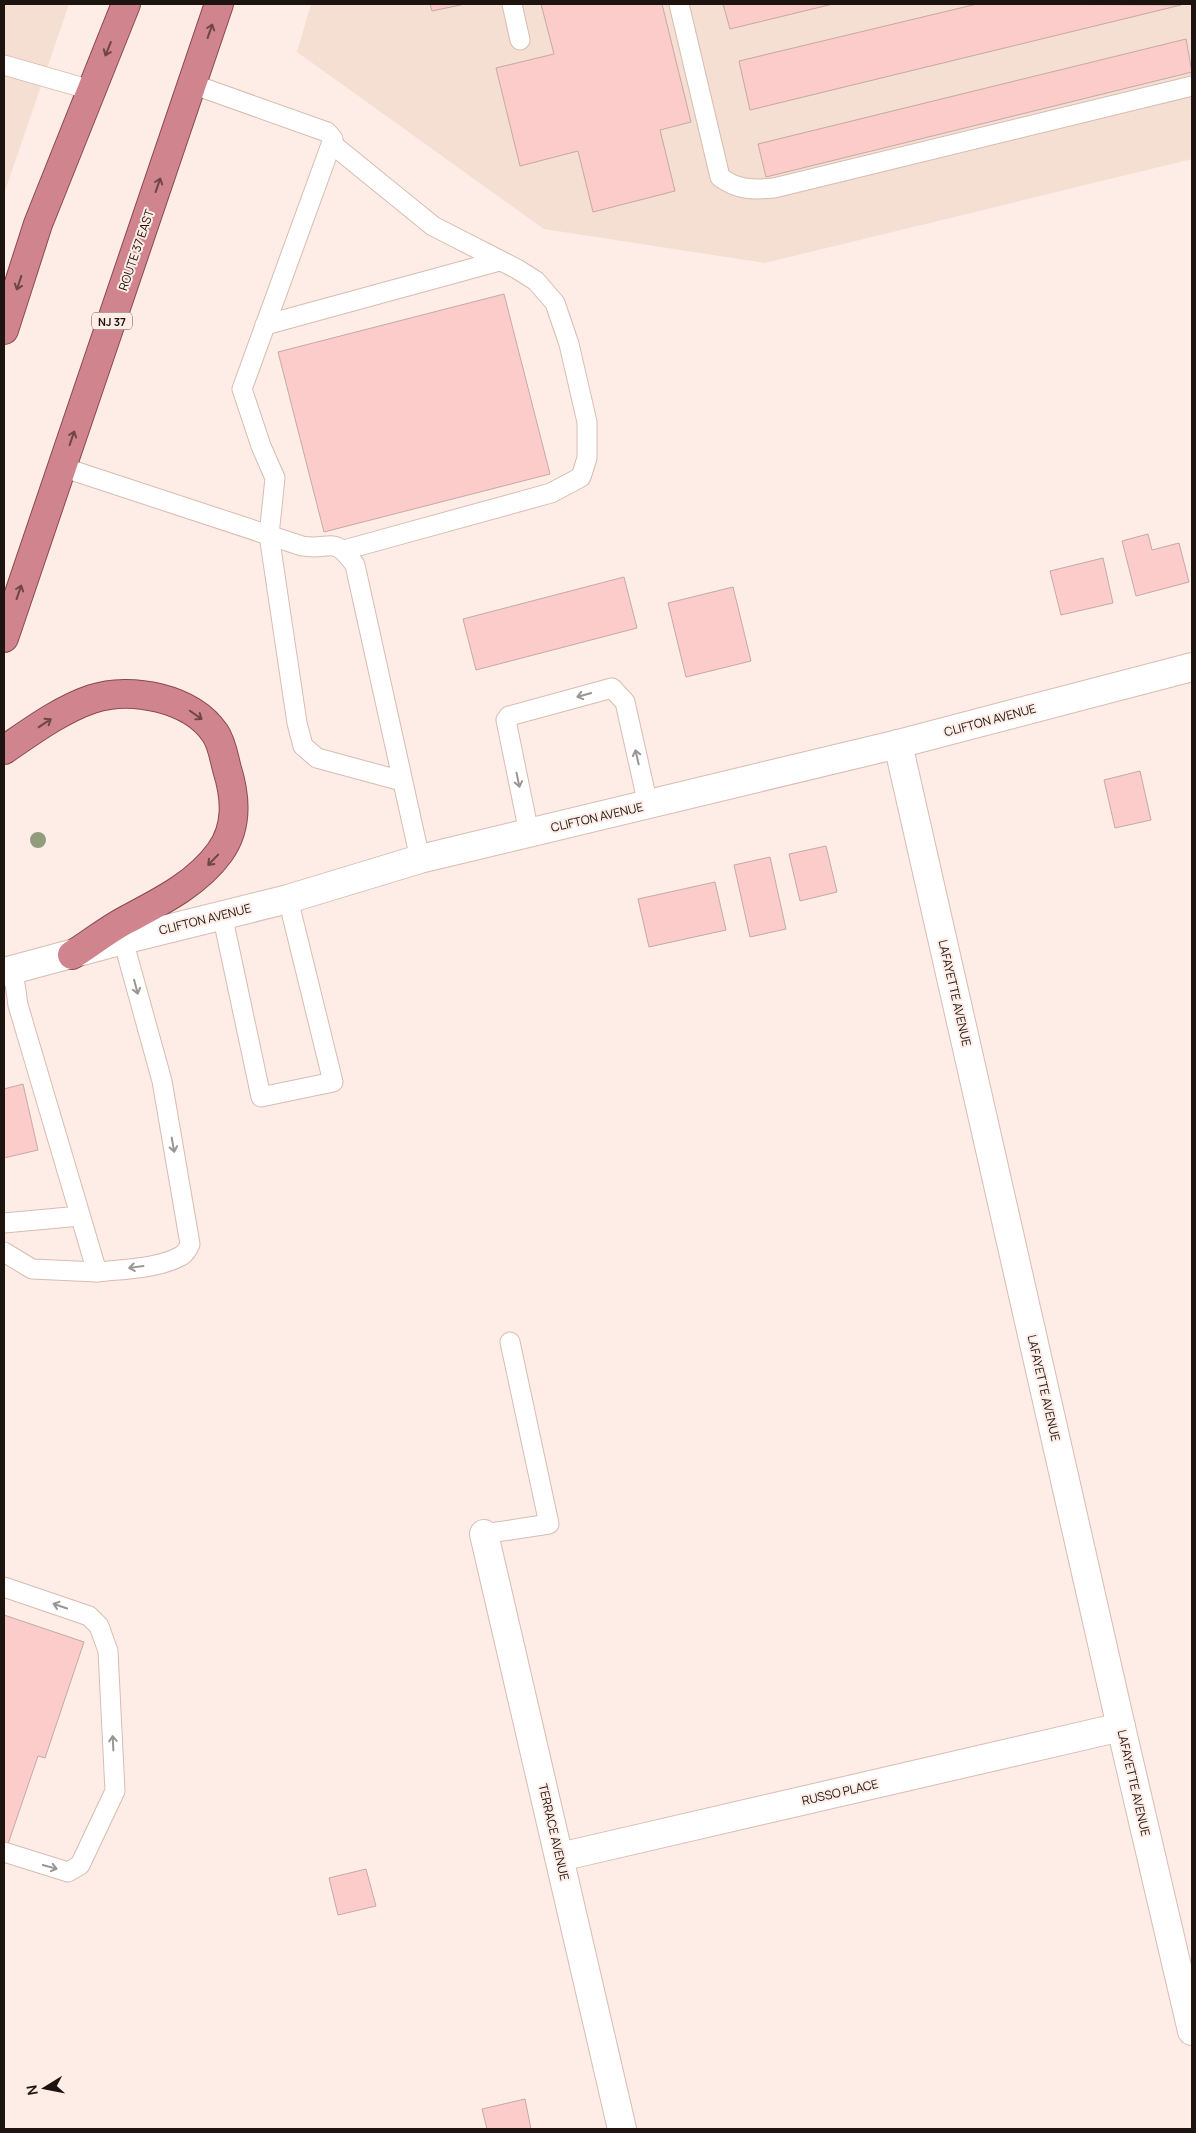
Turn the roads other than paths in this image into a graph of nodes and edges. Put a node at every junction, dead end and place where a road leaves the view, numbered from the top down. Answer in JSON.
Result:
{"nodes":[{"id":1,"x":126,"y":4,"type":"edge"},
{"id":2,"x":219,"y":4,"type":"edge"},
{"id":3,"x":512,"y":4,"type":"edge"},
{"id":4,"x":679,"y":4,"type":"edge"},
{"id":5,"x":520,"y":40,"type":"dead end"},
{"id":6,"x":4,"y":65,"type":"edge"},
{"id":7,"x":192,"y":84,"type":"junction"},
{"id":8,"x":1192,"y":86,"type":"edge"},
{"id":9,"x":91,"y":90,"type":"junction"},
{"id":10,"x":332,"y":144,"type":"junction"},
{"id":11,"x":38,"y":224,"type":"junction"},
{"id":12,"x":499,"y":261,"type":"junction"},
{"id":13,"x":4,"y":269,"type":"edge"},
{"id":14,"x":265,"y":325,"type":"junction"},
{"id":15,"x":4,"y":330,"type":"edge"},
{"id":16,"x":62,"y":467,"type":"junction"},
{"id":17,"x":268,"y":536,"type":"junction"},
{"id":18,"x":344,"y":550,"type":"junction"},
{"id":19,"x":4,"y":638,"type":"edge"},
{"id":20,"x":1192,"y":668,"type":"edge"},
{"id":21,"x":898,"y":744,"type":"junction"},
{"id":22,"x":4,"y":750,"type":"edge"},
{"id":23,"x":402,"y":781,"type":"junction"},
{"id":24,"x":648,"y":804,"type":"junction"},
{"id":25,"x":529,"y":833,"type":"junction"},
{"id":26,"x":420,"y":859,"type":"junction"},
{"id":27,"x":288,"y":899,"type":"junction"},
{"id":28,"x":222,"y":914,"type":"junction"},
{"id":29,"x":123,"y":940,"type":"junction"},
{"id":30,"x":72,"y":955,"type":"junction"},
{"id":31,"x":8,"y":971,"type":"edge"},
{"id":32,"x":11,"y":1010,"type":"edge"},
{"id":33,"x":80,"y":1216,"type":"junction"},
{"id":34,"x":4,"y":1223,"type":"edge"},
{"id":35,"x":4,"y":1252,"type":"edge"},
{"id":36,"x":97,"y":1272,"type":"junction"},
{"id":37,"x":510,"y":1342,"type":"dead end"},
{"id":38,"x":484,"y":1534,"type":"joint"},
{"id":39,"x":4,"y":1587,"type":"edge"},
{"id":40,"x":1121,"y":1727,"type":"junction"},
{"id":41,"x":4,"y":1852,"type":"edge"},
{"id":42,"x":560,"y":1857,"type":"junction"},
{"id":43,"x":1192,"y":2032,"type":"edge"},
{"id":44,"x":622,"y":2129,"type":"edge"}],
"edges":[{"from":1,"to":9,"type":"highway","one_way":true},
{"from":7,"to":2,"type":"highway","name":"ROUTE 37 EAST","number":"NJ 37","one_way":true},
{"from":3,"to":5,"type":"lane"},
{"from":4,"to":8,"type":"lane"},
{"from":6,"to":9,"type":"lane"},
{"from":7,"to":10,"type":"lane"},
{"from":16,"to":7,"type":"highway","name":"ROUTE 37 EAST","number":"NJ 37","one_way":true},
{"from":9,"to":11,"type":"highway"},
{"from":10,"to":12,"type":"lane"},
{"from":10,"to":14,"type":"lane"},
{"from":11,"to":13,"type":"highway"},
{"from":11,"to":15,"type":"highway","one_way":true},
{"from":12,"to":14,"type":"lane"},
{"from":12,"to":18,"type":"lane"},
{"from":14,"to":17,"type":"lane"},
{"from":16,"to":17,"type":"lane"},
{"from":19,"to":16,"type":"highway","name":"ROUTE 37 EAST","number":"NJ 37","one_way":true},
{"from":17,"to":18,"type":"lane"},
{"from":17,"to":23,"type":"lane"},
{"from":18,"to":23,"type":"lane"},
{"from":20,"to":21,"type":"street","name":"CLIFTON AVENUE"},
{"from":21,"to":24,"type":"street","name":"CLIFTON AVENUE"},
{"from":21,"to":40,"type":"street","name":"LAFAYETTE AVENUE"},
{"from":22,"to":30,"type":"highway","one_way":true},
{"from":23,"to":26,"type":"lane"},
{"from":24,"to":25,"type":"street","name":"CLIFTON AVENUE"},
{"from":24,"to":25,"type":"lane","one_way":true},
{"from":25,"to":26,"type":"street","name":"CLIFTON AVENUE"},
{"from":26,"to":27,"type":"street","name":"CLIFTON AVENUE"},
{"from":27,"to":28,"type":"street","name":"CLIFTON AVENUE"},
{"from":27,"to":28,"type":"lane"},
{"from":28,"to":29,"type":"street","name":"CLIFTON AVENUE"},
{"from":29,"to":30,"type":"street","name":"CLIFTON AVENUE"},
{"from":29,"to":36,"type":"lane","one_way":true},
{"from":30,"to":31,"type":"street","name":"CLIFTON AVENUE"},
{"from":31,"to":32,"type":"lane"},
{"from":32,"to":33,"type":"lane"},
{"from":33,"to":34,"type":"lane"},
{"from":33,"to":36,"type":"lane"},
{"from":35,"to":36,"type":"lane"},
{"from":37,"to":38,"type":"lane"},
{"from":38,"to":42,"type":"street","name":"TERRACE AVENUE"},
{"from":41,"to":39,"type":"lane","one_way":true},
{"from":40,"to":42,"type":"street","name":"RUSSO PLACE"},
{"from":40,"to":43,"type":"street","name":"LAFAYETTE AVENUE"},
{"from":42,"to":44,"type":"street","name":"TERRACE AVENUE"}]}
